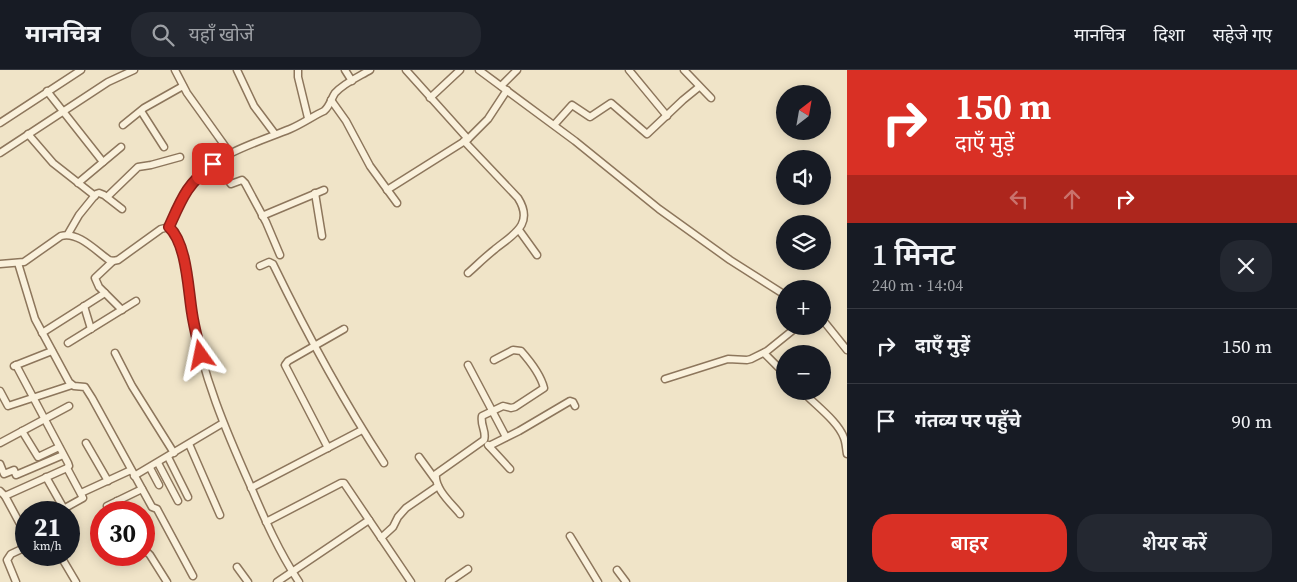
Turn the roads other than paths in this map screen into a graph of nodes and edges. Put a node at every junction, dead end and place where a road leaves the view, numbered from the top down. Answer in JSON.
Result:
{"nodes":[{"id":1,"x":81,"y":70,"type":"edge"},
{"id":2,"x":134,"y":70,"type":"edge"},
{"id":3,"x":175,"y":70,"type":"edge"},
{"id":4,"x":237,"y":70,"type":"edge"},
{"id":5,"x":298,"y":70,"type":"edge"},
{"id":6,"x":345,"y":70,"type":"edge"},
{"id":7,"x":370,"y":70,"type":"edge"},
{"id":8,"x":406,"y":70,"type":"edge"},
{"id":9,"x":460,"y":70,"type":"edge"},
{"id":10,"x":479,"y":70,"type":"edge"},
{"id":11,"x":517,"y":70,"type":"edge"},
{"id":12,"x":629,"y":70,"type":"edge"},
{"id":13,"x":684,"y":70,"type":"edge"},
{"id":14,"x":352,"y":81,"type":"junction"},
{"id":15,"x":183,"y":86,"type":"junction"},
{"id":16,"x":504,"y":88,"type":"junction"},
{"id":17,"x":699,"y":88,"type":"junction"},
{"id":18,"x":47,"y":91,"type":"junction"},
{"id":19,"x":430,"y":98,"type":"junction"},
{"id":20,"x":711,"y":98,"type":"dead end"},
{"id":21,"x":331,"y":100,"type":"junction"},
{"id":22,"x":141,"y":110,"type":"junction"},
{"id":23,"x":62,"y":111,"type":"junction"},
{"id":24,"x":667,"y":116,"type":"junction"},
{"id":25,"x":308,"y":118,"type":"junction"},
{"id":26,"x":0,"y":123,"type":"edge"},
{"id":27,"x":123,"y":125,"type":"dead end"},
{"id":28,"x":554,"y":125,"type":"junction"},
{"id":29,"x":28,"y":134,"type":"junction"},
{"id":30,"x":275,"y":134,"type":"junction"},
{"id":31,"x":466,"y":140,"type":"junction"},
{"id":32,"x":121,"y":147,"type":"dead end"},
{"id":33,"x":164,"y":147,"type":"dead end"},
{"id":34,"x":0,"y":153,"type":"edge"},
{"id":35,"x":230,"y":154,"type":"junction"},
{"id":36,"x":180,"y":157,"type":"dead end"},
{"id":37,"x":103,"y":162,"type":"junction"},
{"id":38,"x":215,"y":163,"type":"junction"},
{"id":39,"x":78,"y":183,"type":"junction"},
{"id":40,"x":324,"y":190,"type":"dead end"},
{"id":41,"x":387,"y":190,"type":"junction"},
{"id":42,"x":315,"y":193,"type":"junction"},
{"id":43,"x":95,"y":196,"type":"junction"},
{"id":44,"x":107,"y":197,"type":"junction"},
{"id":45,"x":396,"y":203,"type":"dead end"},
{"id":46,"x":122,"y":208,"type":"dead end"},
{"id":47,"x":262,"y":216,"type":"junction"},
{"id":48,"x":169,"y":227,"type":"junction"},
{"id":49,"x":519,"y":230,"type":"junction"},
{"id":50,"x":68,"y":234,"type":"junction"},
{"id":51,"x":322,"y":236,"type":"dead end"},
{"id":52,"x":280,"y":255,"type":"dead end"},
{"id":53,"x":537,"y":255,"type":"dead end"},
{"id":54,"x":113,"y":261,"type":"junction"},
{"id":55,"x":1,"y":262,"type":"edge"},
{"id":56,"x":18,"y":263,"type":"junction"},
{"id":57,"x":260,"y":266,"type":"dead end"},
{"id":58,"x":468,"y":274,"type":"dead end"},
{"id":59,"x":776,"y":289,"type":"edge"},
{"id":60,"x":105,"y":293,"type":"junction"},
{"id":61,"x":136,"y":301,"type":"dead end"},
{"id":62,"x":84,"y":306,"type":"junction"},
{"id":63,"x":122,"y":310,"type":"junction"},
{"id":64,"x":91,"y":329,"type":"junction"},
{"id":65,"x":344,"y":329,"type":"dead end"},
{"id":66,"x":831,"y":330,"type":"edge"},
{"id":67,"x":42,"y":332,"type":"junction"},
{"id":68,"x":787,"y":335,"type":"edge"},
{"id":69,"x":68,"y":344,"type":"dead end"},
{"id":70,"x":315,"y":345,"type":"junction"},
{"id":71,"x":847,"y":350,"type":"edge"},
{"id":72,"x":52,"y":351,"type":"junction"},
{"id":73,"x":764,"y":353,"type":"junction"},
{"id":74,"x":115,"y":354,"type":"dead end"},
{"id":75,"x":494,"y":360,"type":"dead end"},
{"id":76,"x":468,"y":365,"type":"dead end"},
{"id":77,"x":776,"y":365,"type":"edge"},
{"id":78,"x":665,"y":379,"type":"dead end"},
{"id":79,"x":72,"y":385,"type":"junction"},
{"id":80,"x":0,"y":391,"type":"edge"},
{"id":81,"x":32,"y":398,"type":"junction"},
{"id":82,"x":811,"y":400,"type":"edge"},
{"id":83,"x":69,"y":406,"type":"dead end"},
{"id":84,"x":575,"y":406,"type":"dead end"},
{"id":85,"x":492,"y":411,"type":"junction"},
{"id":86,"x":43,"y":419,"type":"junction"},
{"id":87,"x":223,"y":423,"type":"junction"},
{"id":88,"x":362,"y":430,"type":"junction"},
{"id":89,"x":22,"y":431,"type":"junction"},
{"id":90,"x":506,"y":438,"type":"junction"},
{"id":91,"x":484,"y":440,"type":"junction"},
{"id":92,"x":0,"y":443,"type":"edge"},
{"id":93,"x":86,"y":444,"type":"dead end"},
{"id":94,"x":190,"y":444,"type":"junction"},
{"id":95,"x":489,"y":446,"type":"junction"},
{"id":96,"x":59,"y":447,"type":"junction"},
{"id":97,"x":328,"y":448,"type":"junction"},
{"id":98,"x":43,"y":454,"type":"junction"},
{"id":99,"x":847,"y":454,"type":"edge"},
{"id":100,"x":63,"y":455,"type":"junction"},
{"id":101,"x":171,"y":455,"type":"junction"},
{"id":102,"x":420,"y":457,"type":"dead end"},
{"id":103,"x":46,"y":462,"type":"junction"},
{"id":104,"x":158,"y":463,"type":"junction"},
{"id":105,"x":384,"y":463,"type":"dead end"},
{"id":106,"x":0,"y":464,"type":"edge"},
{"id":107,"x":68,"y":468,"type":"junction"},
{"id":108,"x":150,"y":468,"type":"junction"},
{"id":109,"x":510,"y":469,"type":"dead end"},
{"id":110,"x":130,"y":470,"type":"junction"},
{"id":111,"x":134,"y":476,"type":"junction"},
{"id":112,"x":46,"y":478,"type":"junction"},
{"id":113,"x":108,"y":481,"type":"junction"},
{"id":114,"x":180,"y":481,"type":"junction"},
{"id":115,"x":437,"y":482,"type":"junction"},
{"id":116,"x":159,"y":484,"type":"dead end"},
{"id":117,"x":170,"y":486,"type":"junction"},
{"id":118,"x":252,"y":488,"type":"junction"},
{"id":119,"x":142,"y":489,"type":"junction"},
{"id":120,"x":2,"y":493,"type":"edge"},
{"id":121,"x":81,"y":494,"type":"junction"},
{"id":122,"x":188,"y":497,"type":"dead end"},
{"id":123,"x":117,"y":501,"type":"edge"},
{"id":124,"x":178,"y":501,"type":"dead end"},
{"id":125,"x":460,"y":514,"type":"dead end"},
{"id":126,"x":15,"y":515,"type":"edge"},
{"id":127,"x":220,"y":515,"type":"dead end"},
{"id":128,"x":369,"y":520,"type":"junction"},
{"id":129,"x":266,"y":522,"type":"junction"},
{"id":130,"x":570,"y":536,"type":"dead end"},
{"id":131,"x":381,"y":538,"type":"junction"},
{"id":132,"x":15,"y":552,"type":"edge"},
{"id":133,"x":155,"y":563,"type":"edge"},
{"id":134,"x":67,"y":566,"type":"edge"},
{"id":135,"x":237,"y":568,"type":"dead end"},
{"id":136,"x":468,"y":569,"type":"dead end"},
{"id":137,"x":617,"y":570,"type":"dead end"},
{"id":138,"x":292,"y":571,"type":"junction"},
{"id":139,"x":193,"y":576,"type":"dead end"},
{"id":140,"x":16,"y":582,"type":"edge"},
{"id":141,"x":76,"y":582,"type":"edge"},
{"id":142,"x":167,"y":582,"type":"edge"},
{"id":143,"x":248,"y":582,"type":"edge"},
{"id":144,"x":277,"y":582,"type":"edge"},
{"id":145,"x":299,"y":582,"type":"edge"},
{"id":146,"x":411,"y":582,"type":"edge"},
{"id":147,"x":449,"y":582,"type":"edge"},
{"id":148,"x":598,"y":582,"type":"edge"},
{"id":149,"x":626,"y":582,"type":"edge"}],
"edges":[{"from":1,"to":18,"type":"street"},
{"from":2,"to":23,"type":"street"},
{"from":3,"to":15,"type":"street"},
{"from":4,"to":30,"type":"street"},
{"from":5,"to":25,"type":"street"},
{"from":6,"to":14,"type":"street"},
{"from":7,"to":14,"type":"street"},
{"from":8,"to":19,"type":"street"},
{"from":9,"to":19,"type":"street"},
{"from":10,"to":16,"type":"street"},
{"from":11,"to":16,"type":"street"},
{"from":12,"to":24,"type":"street"},
{"from":13,"to":17,"type":"street"},
{"from":14,"to":21,"type":"street"},
{"from":15,"to":22,"type":"street"},
{"from":15,"to":35,"type":"street"},
{"from":16,"to":28,"type":"street"},
{"from":16,"to":31,"type":"street"},
{"from":17,"to":20,"type":"street"},
{"from":17,"to":24,"type":"street"},
{"from":18,"to":23,"type":"street"},
{"from":18,"to":26,"type":"street"},
{"from":19,"to":31,"type":"street"},
{"from":21,"to":25,"type":"street"},
{"from":21,"to":41,"type":"street"},
{"from":22,"to":27,"type":"street"},
{"from":22,"to":33,"type":"street"},
{"from":23,"to":29,"type":"street"},
{"from":23,"to":37,"type":"street"},
{"from":24,"to":28,"type":"street"},
{"from":25,"to":30,"type":"street"},
{"from":28,"to":59,"type":"street"},
{"from":29,"to":34,"type":"street"},
{"from":29,"to":39,"type":"street"},
{"from":30,"to":35,"type":"street"},
{"from":31,"to":41,"type":"street"},
{"from":31,"to":49,"type":"street"},
{"from":32,"to":37,"type":"street"},
{"from":35,"to":38,"type":"street"},
{"from":36,"to":44,"type":"street"},
{"from":37,"to":39,"type":"street"},
{"from":38,"to":47,"type":"street"},
{"from":38,"to":48,"type":"street"},
{"from":39,"to":43,"type":"street"},
{"from":40,"to":42,"type":"street"},
{"from":41,"to":45,"type":"street"},
{"from":42,"to":47,"type":"street"},
{"from":42,"to":51,"type":"street"},
{"from":43,"to":44,"type":"street"},
{"from":43,"to":50,"type":"street"},
{"from":44,"to":46,"type":"street"},
{"from":47,"to":52,"type":"street"},
{"from":48,"to":54,"type":"street"},
{"from":48,"to":87,"type":"street"},
{"from":49,"to":53,"type":"street"},
{"from":49,"to":58,"type":"street"},
{"from":50,"to":54,"type":"street"},
{"from":50,"to":56,"type":"street"},
{"from":54,"to":60,"type":"street"},
{"from":55,"to":56,"type":"street"},
{"from":56,"to":67,"type":"street"},
{"from":57,"to":70,"type":"street"},
{"from":60,"to":62,"type":"street"},
{"from":60,"to":63,"type":"street"},
{"from":61,"to":63,"type":"street"},
{"from":62,"to":64,"type":"street"},
{"from":62,"to":67,"type":"street"},
{"from":63,"to":64,"type":"street"},
{"from":64,"to":69,"type":"street"},
{"from":65,"to":70,"type":"street"},
{"from":66,"to":71,"type":"street"},
{"from":67,"to":72,"type":"street"},
{"from":68,"to":73,"type":"street"},
{"from":70,"to":88,"type":"street"},
{"from":70,"to":97,"type":"street"},
{"from":72,"to":79,"type":"street"},
{"from":72,"to":81,"type":"street"},
{"from":73,"to":77,"type":"street"},
{"from":73,"to":78,"type":"street"},
{"from":74,"to":101,"type":"street"},
{"from":75,"to":85,"type":"street"},
{"from":76,"to":85,"type":"street"},
{"from":79,"to":81,"type":"street"},
{"from":79,"to":110,"type":"street"},
{"from":80,"to":81,"type":"street"},
{"from":81,"to":86,"type":"street"},
{"from":82,"to":99,"type":"street"},
{"from":83,"to":86,"type":"street"},
{"from":84,"to":90,"type":"street"},
{"from":85,"to":90,"type":"street"},
{"from":85,"to":91,"type":"street"},
{"from":86,"to":89,"type":"street"},
{"from":86,"to":96,"type":"street"},
{"from":87,"to":94,"type":"street"},
{"from":87,"to":118,"type":"street"},
{"from":88,"to":97,"type":"street"},
{"from":88,"to":105,"type":"street"},
{"from":89,"to":92,"type":"street"},
{"from":89,"to":98,"type":"street"},
{"from":90,"to":95,"type":"street"},
{"from":91,"to":95,"type":"street"},
{"from":91,"to":115,"type":"street"},
{"from":93,"to":113,"type":"street"},
{"from":94,"to":101,"type":"street"},
{"from":94,"to":127,"type":"street"},
{"from":95,"to":109,"type":"street"},
{"from":96,"to":98,"type":"street"},
{"from":96,"to":100,"type":"street"},
{"from":97,"to":118,"type":"street"},
{"from":98,"to":103,"type":"street"},
{"from":100,"to":103,"type":"street"},
{"from":100,"to":107,"type":"street"},
{"from":101,"to":104,"type":"street"},
{"from":101,"to":114,"type":"street"},
{"from":102,"to":115,"type":"street"},
{"from":103,"to":106,"type":"street"},
{"from":104,"to":108,"type":"street"},
{"from":104,"to":117,"type":"street"},
{"from":107,"to":112,"type":"street"},
{"from":107,"to":121,"type":"street"},
{"from":108,"to":111,"type":"street"},
{"from":108,"to":116,"type":"street"},
{"from":110,"to":111,"type":"street"},
{"from":110,"to":113,"type":"street"},
{"from":111,"to":119,"type":"street"},
{"from":112,"to":120,"type":"street"},
{"from":112,"to":121,"type":"street"},
{"from":113,"to":121,"type":"street"},
{"from":114,"to":117,"type":"street"},
{"from":114,"to":122,"type":"street"},
{"from":115,"to":125,"type":"street"},
{"from":115,"to":131,"type":"street"},
{"from":117,"to":124,"type":"street"},
{"from":118,"to":129,"type":"street"},
{"from":119,"to":123,"type":"street"},
{"from":119,"to":139,"type":"street"},
{"from":120,"to":126,"type":"street"},
{"from":128,"to":129,"type":"street"},
{"from":128,"to":131,"type":"street"},
{"from":128,"to":138,"type":"street"},
{"from":129,"to":138,"type":"street"},
{"from":130,"to":148,"type":"street"},
{"from":131,"to":146,"type":"street"},
{"from":132,"to":140,"type":"street"},
{"from":133,"to":142,"type":"street"},
{"from":134,"to":141,"type":"street"},
{"from":135,"to":143,"type":"street"},
{"from":136,"to":147,"type":"street"},
{"from":137,"to":149,"type":"street"},
{"from":138,"to":144,"type":"street"},
{"from":138,"to":145,"type":"street"}]}
